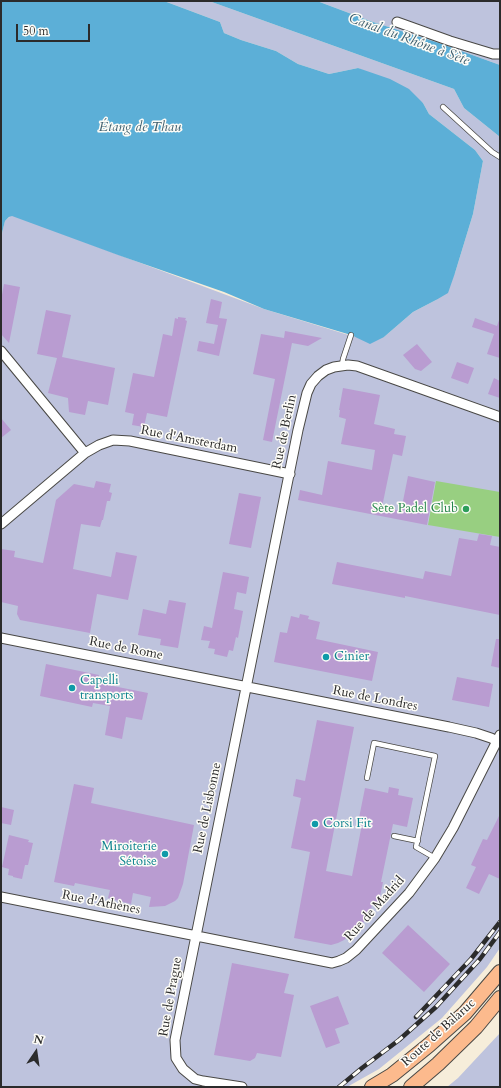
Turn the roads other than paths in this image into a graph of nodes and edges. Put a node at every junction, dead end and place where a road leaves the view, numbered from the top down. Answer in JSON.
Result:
{"nodes":[{"id":1,"x":397,"y":22,"type":"dead end"},
{"id":2,"x":500,"y":54,"type":"edge"},
{"id":3,"x":443,"y":107,"type":"dead end"},
{"id":4,"x":500,"y":157,"type":"edge"},
{"id":5,"x":351,"y":335,"type":"dead end"},
{"id":6,"x":1,"y":351,"type":"edge"},
{"id":7,"x":342,"y":365,"type":"junction"},
{"id":8,"x":500,"y":417,"type":"edge"},
{"id":9,"x":85,"y":453,"type":"junction"},
{"id":10,"x":290,"y":474,"type":"junction"},
{"id":11,"x":1,"y":524,"type":"edge"},
{"id":12,"x":1,"y":638,"type":"edge"},
{"id":13,"x":247,"y":686,"type":"junction"},
{"id":14,"x":498,"y":738,"type":"edge"},
{"id":15,"x":367,"y":778,"type":"dead end"},
{"id":16,"x":394,"y":836,"type":"dead end"},
{"id":17,"x":418,"y":841,"type":"junction"},
{"id":18,"x":435,"y":858,"type":"junction"},
{"id":19,"x":1,"y":897,"type":"edge"},
{"id":20,"x":196,"y":936,"type":"junction"},
{"id":21,"x":500,"y":972,"type":"edge"},
{"id":22,"x":500,"y":998,"type":"edge"},
{"id":23,"x":242,"y":1087,"type":"edge"},
{"id":24,"x":372,"y":1087,"type":"edge"},
{"id":25,"x":411,"y":1087,"type":"edge"}],
"edges":[{"from":1,"to":2,"type":"street"},
{"from":3,"to":4,"type":"lane"},
{"from":5,"to":7,"type":"lane"},
{"from":6,"to":9,"type":"street"},
{"from":7,"to":8,"type":"street","name":"Rue de Berlin"},
{"from":7,"to":10,"type":"street","name":"Rue de Berlin"},
{"from":9,"to":10,"type":"street","name":"Rue d'Amsterdam"},
{"from":9,"to":11,"type":"street","name":"Rue d'Amsterdam"},
{"from":10,"to":13,"type":"street","name":"Rue de Berlin"},
{"from":12,"to":13,"type":"street","name":"Rue de Rome"},
{"from":13,"to":14,"type":"street","name":"Rue de Londres"},
{"from":13,"to":20,"type":"street","name":"Rue de Lisbonne"},
{"from":14,"to":18,"type":"street","name":"Rue de Madrid"},
{"from":15,"to":17,"type":"lane"},
{"from":16,"to":17,"type":"lane"},
{"from":17,"to":18,"type":"lane"},
{"from":18,"to":20,"type":"street","name":"Rue de Madrid"},
{"from":19,"to":20,"type":"street","name":"Rue d'Athènes"},
{"from":20,"to":23,"type":"street","name":"Rue de Prague"},
{"from":21,"to":24,"type":"main road","name":"Route de Balaruc"},
{"from":22,"to":25,"type":"main road","name":"Route de Balaruc"}]}
